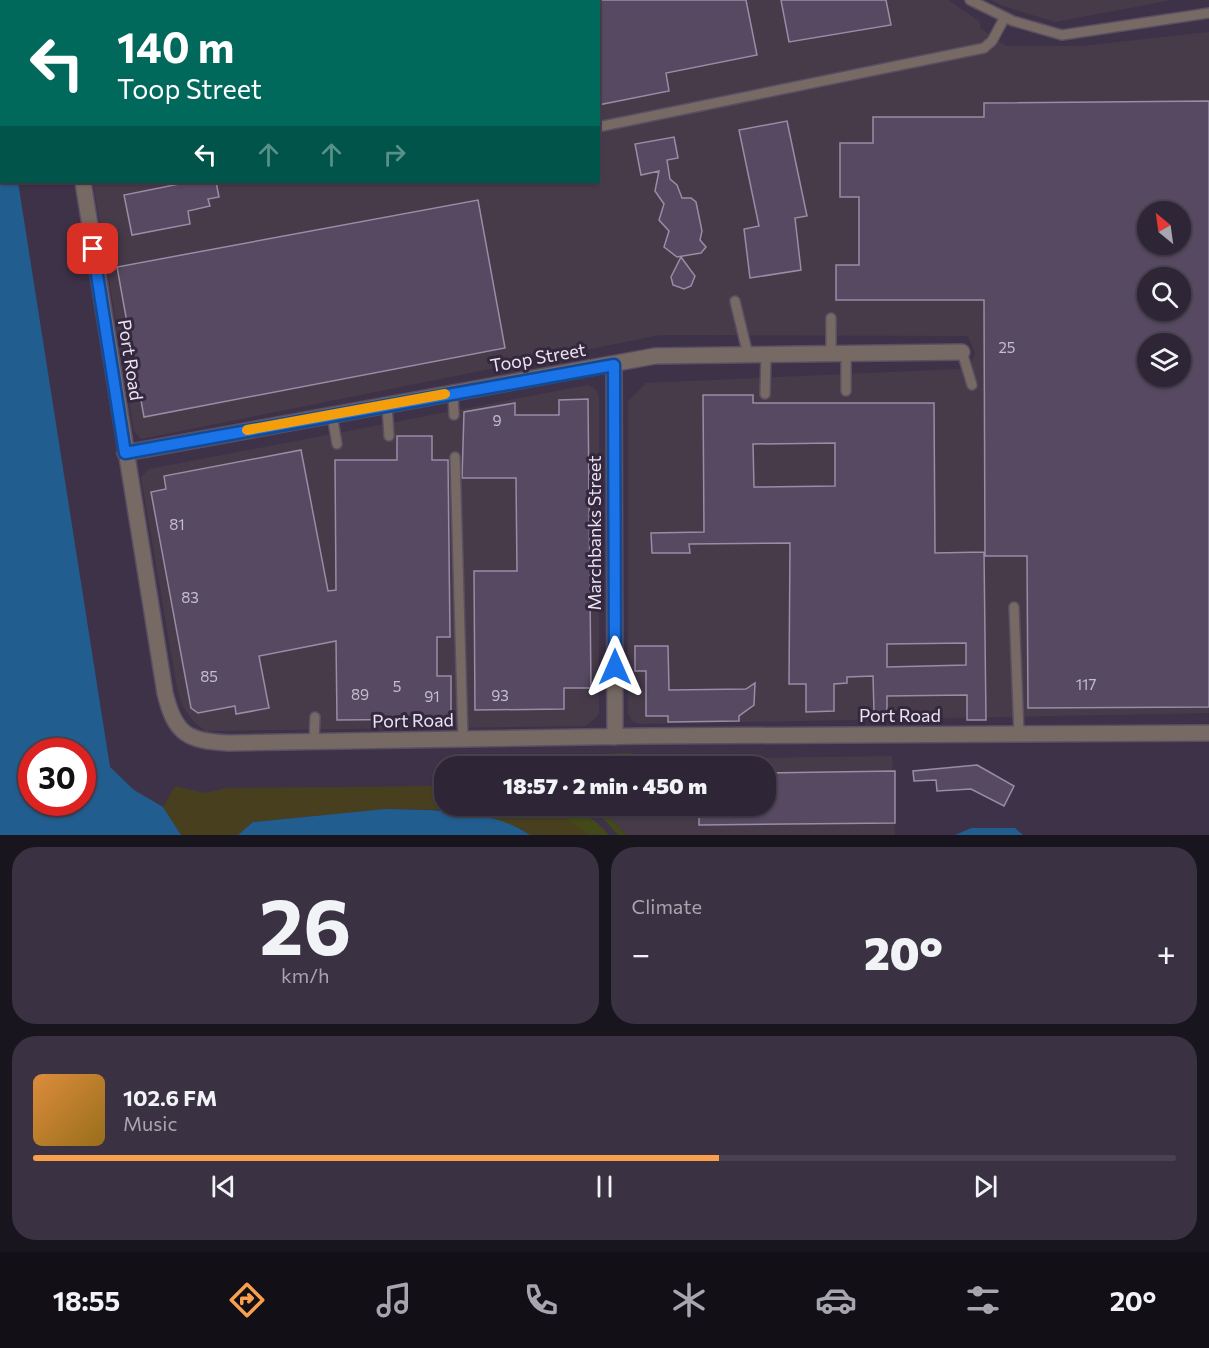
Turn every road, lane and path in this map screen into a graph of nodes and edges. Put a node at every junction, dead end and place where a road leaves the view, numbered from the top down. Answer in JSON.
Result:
{"nodes":[{"id":1,"x":970,"y":0,"type":"edge"},
{"id":2,"x":1209,"y":13,"type":"edge"},
{"id":3,"x":1005,"y":17,"type":"junction"},
{"id":4,"x":600,"y":127,"type":"edge"},
{"id":5,"x":83,"y":183,"type":"edge"},
{"id":6,"x":735,"y":301,"type":"dead end"},
{"id":7,"x":831,"y":318,"type":"dead end"},
{"id":8,"x":962,"y":352,"type":"joint"},
{"id":9,"x":839,"y":354,"type":"junction"},
{"id":10,"x":748,"y":355,"type":"junction"},
{"id":11,"x":766,"y":355,"type":"junction"},
{"id":12,"x":614,"y":365,"type":"junction"},
{"id":13,"x":972,"y":385,"type":"dead end"},
{"id":14,"x":846,"y":391,"type":"dead end"},
{"id":15,"x":453,"y":393,"type":"junction"},
{"id":16,"x":765,"y":394,"type":"dead end"},
{"id":17,"x":387,"y":405,"type":"junction"},
{"id":18,"x":332,"y":415,"type":"junction"},
{"id":19,"x":454,"y":415,"type":"dead end"},
{"id":20,"x":389,"y":436,"type":"dead end"},
{"id":21,"x":337,"y":444,"type":"dead end"},
{"id":22,"x":125,"y":453,"type":"junction"},
{"id":23,"x":455,"y":457,"type":"dead end"},
{"id":24,"x":1014,"y":607,"type":"dead end"},
{"id":25,"x":315,"y":717,"type":"dead end"},
{"id":26,"x":1209,"y":733,"type":"edge"},
{"id":27,"x":1019,"y":734,"type":"junction"},
{"id":28,"x":615,"y":737,"type":"junction"},
{"id":29,"x":463,"y":739,"type":"junction"},
{"id":30,"x":314,"y":742,"type":"junction"}],
"edges":[{"from":1,"to":3,"type":"lane"},
{"from":2,"to":3,"type":"lane"},
{"from":3,"to":4,"type":"lane"},
{"from":5,"to":22,"type":"street","name":"Port Road"},
{"from":6,"to":10,"type":"lane"},
{"from":7,"to":9,"type":"lane"},
{"from":8,"to":9,"type":"street","name":"Toop Street"},
{"from":8,"to":13,"type":"lane"},
{"from":9,"to":11,"type":"street","name":"Toop Street"},
{"from":9,"to":14,"type":"lane"},
{"from":10,"to":11,"type":"street","name":"Toop Street"},
{"from":10,"to":12,"type":"street","name":"Toop Street"},
{"from":11,"to":16,"type":"lane"},
{"from":12,"to":15,"type":"street","name":"Toop Street"},
{"from":12,"to":28,"type":"street","name":"Marchbanks Street"},
{"from":15,"to":17,"type":"street","name":"Toop Street"},
{"from":15,"to":19,"type":"lane"},
{"from":17,"to":18,"type":"street","name":"Toop Street"},
{"from":17,"to":20,"type":"lane"},
{"from":18,"to":21,"type":"lane"},
{"from":18,"to":22,"type":"street","name":"Toop Street"},
{"from":22,"to":30,"type":"street","name":"Port Road"},
{"from":23,"to":29,"type":"lane"},
{"from":24,"to":27,"type":"lane"},
{"from":25,"to":30,"type":"lane"},
{"from":26,"to":27,"type":"street","name":"Port Road"},
{"from":27,"to":28,"type":"street","name":"Port Road"},
{"from":28,"to":29,"type":"street","name":"Port Road"},
{"from":29,"to":30,"type":"street","name":"Port Road"}]}
